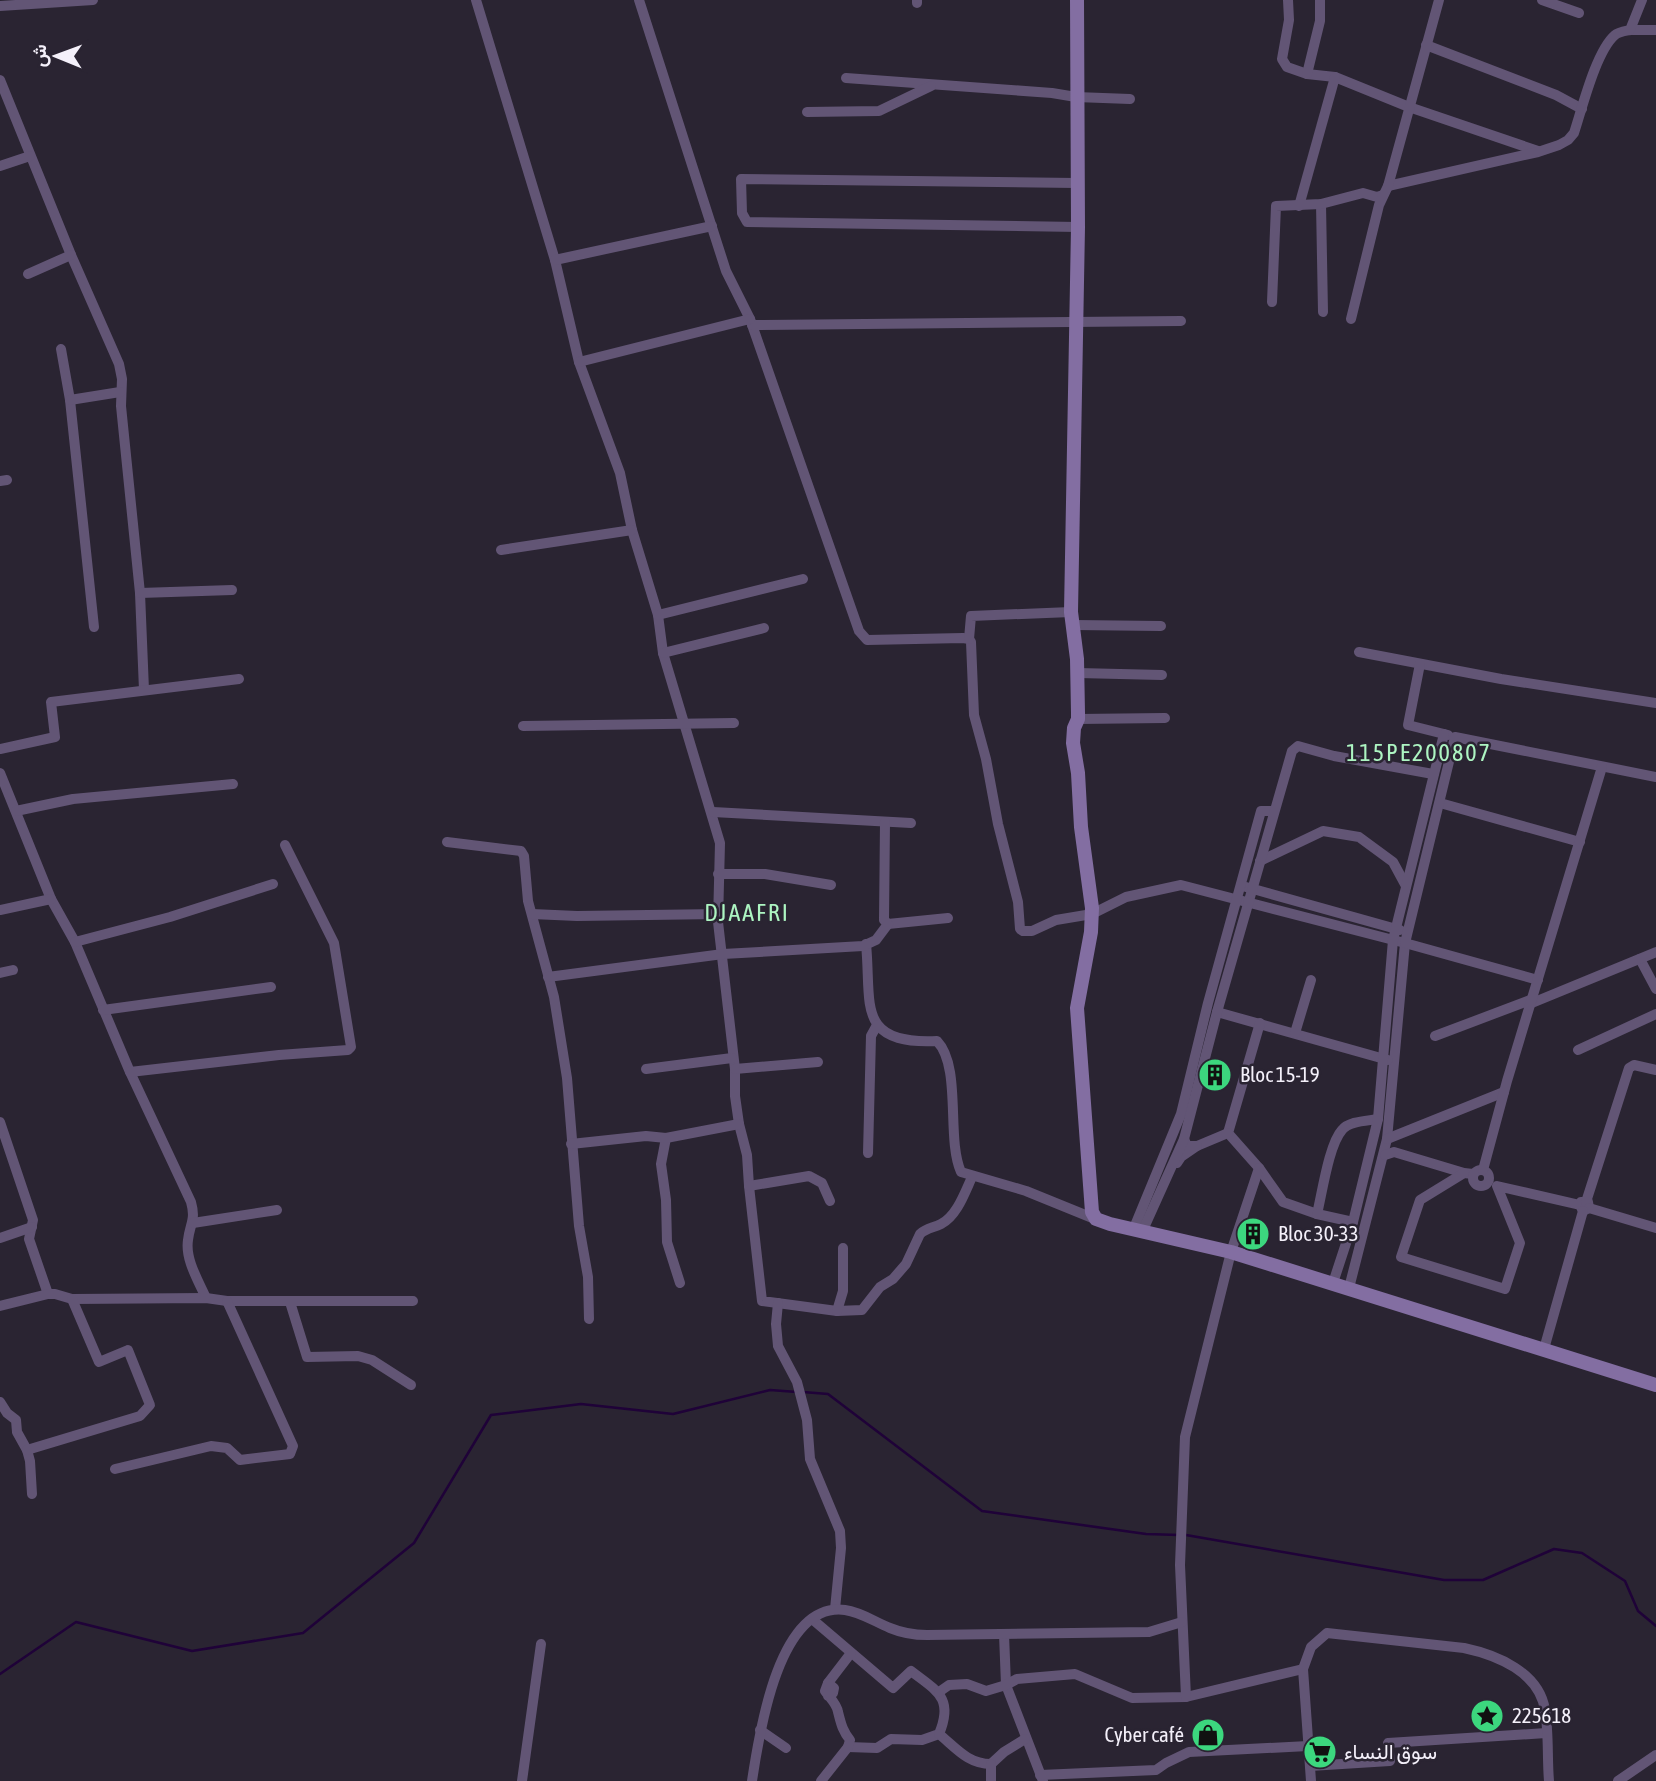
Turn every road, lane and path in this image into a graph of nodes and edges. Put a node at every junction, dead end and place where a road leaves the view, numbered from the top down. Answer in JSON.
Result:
{"nodes":[{"id":1,"x":93,"y":0,"type":"edge"},
{"id":2,"x":476,"y":0,"type":"edge"},
{"id":3,"x":639,"y":0,"type":"edge"},
{"id":4,"x":1077,"y":0,"type":"edge"},
{"id":5,"x":1288,"y":0,"type":"edge"},
{"id":6,"x":1320,"y":0,"type":"edge"},
{"id":7,"x":1439,"y":0,"type":"edge"},
{"id":8,"x":1542,"y":0,"type":"edge"},
{"id":9,"x":1642,"y":0,"type":"edge"},
{"id":10,"x":0,"y":6,"type":"edge"},
{"id":11,"x":1579,"y":13,"type":"dead end"},
{"id":12,"x":1630,"y":30,"type":"junction"},
{"id":13,"x":1656,"y":30,"type":"edge"},
{"id":14,"x":1426,"y":45,"type":"junction"},
{"id":15,"x":1307,"y":75,"type":"junction"},
{"id":16,"x":1335,"y":77,"type":"junction"},
{"id":17,"x":846,"y":78,"type":"dead end"},
{"id":18,"x":0,"y":80,"type":"edge"},
{"id":19,"x":932,"y":86,"type":"junction"},
{"id":20,"x":1076,"y":97,"type":"junction"},
{"id":21,"x":1130,"y":99,"type":"dead end"},
{"id":22,"x":1409,"y":107,"type":"junction"},
{"id":23,"x":1582,"y":109,"type":"junction"},
{"id":24,"x":807,"y":112,"type":"dead end"},
{"id":25,"x":1538,"y":152,"type":"junction"},
{"id":26,"x":30,"y":156,"type":"junction"},
{"id":27,"x":0,"y":166,"type":"edge"},
{"id":28,"x":1076,"y":183,"type":"junction"},
{"id":29,"x":1385,"y":190,"type":"junction"},
{"id":30,"x":1321,"y":205,"type":"junction"},
{"id":31,"x":1299,"y":206,"type":"junction"},
{"id":32,"x":712,"y":226,"type":"junction"},
{"id":33,"x":1077,"y":227,"type":"junction"},
{"id":34,"x":71,"y":255,"type":"junction"},
{"id":35,"x":555,"y":260,"type":"junction"},
{"id":36,"x":28,"y":274,"type":"dead end"},
{"id":37,"x":1272,"y":302,"type":"dead end"},
{"id":38,"x":1323,"y":312,"type":"dead end"},
{"id":39,"x":1351,"y":319,"type":"dead end"},
{"id":40,"x":1181,"y":321,"type":"dead end"},
{"id":41,"x":752,"y":322,"type":"junction"},
{"id":42,"x":1076,"y":323,"type":"junction"},
{"id":43,"x":61,"y":349,"type":"dead end"},
{"id":44,"x":579,"y":362,"type":"junction"},
{"id":45,"x":120,"y":392,"type":"junction"},
{"id":46,"x":70,"y":400,"type":"junction"},
{"id":47,"x":632,"y":530,"type":"junction"},
{"id":48,"x":501,"y":550,"type":"dead end"},
{"id":49,"x":803,"y":579,"type":"dead end"},
{"id":50,"x":232,"y":590,"type":"dead end"},
{"id":51,"x":140,"y":593,"type":"junction"},
{"id":52,"x":658,"y":615,"type":"junction"},
{"id":53,"x":1072,"y":618,"type":"junction"},
{"id":54,"x":1161,"y":626,"type":"dead end"},
{"id":55,"x":94,"y":627,"type":"dead end"},
{"id":56,"x":764,"y":628,"type":"dead end"},
{"id":57,"x":969,"y":639,"type":"junction"},
{"id":58,"x":1359,"y":652,"type":"dead end"},
{"id":59,"x":663,"y":653,"type":"junction"},
{"id":60,"x":1420,"y":664,"type":"junction"},
{"id":61,"x":1078,"y":673,"type":"junction"},
{"id":62,"x":1163,"y":675,"type":"dead end"},
{"id":63,"x":239,"y":678,"type":"dead end"},
{"id":64,"x":144,"y":690,"type":"junction"},
{"id":65,"x":1656,"y":703,"type":"edge"},
{"id":66,"x":1165,"y":718,"type":"dead end"},
{"id":67,"x":1079,"y":719,"type":"junction"},
{"id":68,"x":734,"y":723,"type":"dead end"},
{"id":69,"x":685,"y":725,"type":"junction"},
{"id":70,"x":523,"y":726,"type":"dead end"},
{"id":71,"x":1444,"y":734,"type":"junction"},
{"id":72,"x":1455,"y":737,"type":"junction"},
{"id":73,"x":0,"y":749,"type":"edge"},
{"id":74,"x":1602,"y":767,"type":"junction"},
{"id":75,"x":0,"y":773,"type":"edge"},
{"id":76,"x":1433,"y":774,"type":"junction"},
{"id":77,"x":1656,"y":777,"type":"edge"},
{"id":78,"x":233,"y":784,"type":"dead end"},
{"id":79,"x":1440,"y":803,"type":"junction"},
{"id":80,"x":16,"y":811,"type":"junction"},
{"id":81,"x":1274,"y":811,"type":"junction"},
{"id":82,"x":713,"y":812,"type":"junction"},
{"id":83,"x":885,"y":822,"type":"junction"},
{"id":84,"x":911,"y":823,"type":"dead end"},
{"id":85,"x":447,"y":842,"type":"dead end"},
{"id":86,"x":1580,"y":842,"type":"junction"},
{"id":87,"x":285,"y":845,"type":"dead end"},
{"id":88,"x":1260,"y":861,"type":"junction"},
{"id":89,"x":718,"y":874,"type":"junction"},
{"id":90,"x":273,"y":884,"type":"dead end"},
{"id":91,"x":831,"y":885,"type":"dead end"},
{"id":92,"x":1240,"y":886,"type":"junction"},
{"id":93,"x":1406,"y":886,"type":"junction"},
{"id":94,"x":1252,"y":889,"type":"junction"},
{"id":95,"x":51,"y":899,"type":"junction"},
{"id":96,"x":1237,"y":899,"type":"junction"},
{"id":97,"x":1249,"y":902,"type":"junction"},
{"id":98,"x":0,"y":910,"type":"edge"},
{"id":99,"x":532,"y":914,"type":"junction"},
{"id":100,"x":719,"y":914,"type":"junction"},
{"id":101,"x":1092,"y":914,"type":"junction"},
{"id":102,"x":948,"y":918,"type":"dead end"},
{"id":103,"x":888,"y":924,"type":"junction"},
{"id":104,"x":1395,"y":928,"type":"junction"},
{"id":105,"x":1408,"y":932,"type":"junction"},
{"id":106,"x":1393,"y":940,"type":"junction"},
{"id":107,"x":75,"y":942,"type":"junction"},
{"id":108,"x":1405,"y":943,"type":"junction"},
{"id":109,"x":866,"y":944,"type":"junction"},
{"id":110,"x":1656,"y":952,"type":"edge"},
{"id":111,"x":723,"y":954,"type":"junction"},
{"id":112,"x":1640,"y":959,"type":"junction"},
{"id":113,"x":13,"y":970,"type":"dead end"},
{"id":114,"x":0,"y":973,"type":"edge"},
{"id":115,"x":548,"y":977,"type":"junction"},
{"id":116,"x":1311,"y":980,"type":"dead end"},
{"id":117,"x":1538,"y":980,"type":"junction"},
{"id":118,"x":271,"y":987,"type":"dead end"},
{"id":119,"x":1656,"y":989,"type":"edge"},
{"id":120,"x":1532,"y":1001,"type":"junction"},
{"id":121,"x":103,"y":1010,"type":"junction"},
{"id":122,"x":1217,"y":1012,"type":"junction"},
{"id":123,"x":1656,"y":1014,"type":"edge"},
{"id":124,"x":1260,"y":1023,"type":"junction"},
{"id":125,"x":877,"y":1025,"type":"junction"},
{"id":126,"x":1295,"y":1033,"type":"junction"},
{"id":127,"x":1436,"y":1036,"type":"dead end"},
{"id":128,"x":1578,"y":1050,"type":"dead end"},
{"id":129,"x":1388,"y":1059,"type":"junction"},
{"id":130,"x":818,"y":1062,"type":"dead end"},
{"id":131,"x":734,"y":1063,"type":"junction"},
{"id":132,"x":646,"y":1069,"type":"dead end"},
{"id":133,"x":1656,"y":1070,"type":"edge"},
{"id":134,"x":130,"y":1072,"type":"junction"},
{"id":135,"x":1504,"y":1092,"type":"junction"},
{"id":136,"x":1378,"y":1119,"type":"junction"},
{"id":137,"x":0,"y":1122,"type":"edge"},
{"id":138,"x":739,"y":1124,"type":"junction"},
{"id":139,"x":1228,"y":1133,"type":"junction"},
{"id":140,"x":666,"y":1138,"type":"junction"},
{"id":141,"x":1184,"y":1139,"type":"junction"},
{"id":142,"x":1387,"y":1139,"type":"junction"},
{"id":143,"x":571,"y":1144,"type":"junction"},
{"id":144,"x":1198,"y":1146,"type":"junction"},
{"id":145,"x":868,"y":1153,"type":"dead end"},
{"id":146,"x":1385,"y":1155,"type":"junction"},
{"id":147,"x":1259,"y":1168,"type":"junction"},
{"id":148,"x":1473,"y":1173,"type":"junction"},
{"id":149,"x":972,"y":1177,"type":"junction"},
{"id":150,"x":1165,"y":1181,"type":"junction"},
{"id":151,"x":1493,"y":1183,"type":"junction"},
{"id":152,"x":749,"y":1186,"type":"junction"},
{"id":153,"x":830,"y":1201,"type":"dead end"},
{"id":154,"x":1585,"y":1207,"type":"junction"},
{"id":155,"x":277,"y":1210,"type":"dead end"},
{"id":156,"x":1317,"y":1214,"type":"junction"},
{"id":157,"x":1096,"y":1219,"type":"junction"},
{"id":158,"x":1353,"y":1222,"type":"junction"},
{"id":159,"x":193,"y":1223,"type":"junction"},
{"id":160,"x":32,"y":1227,"type":"junction"},
{"id":161,"x":1656,"y":1228,"type":"edge"},
{"id":162,"x":1138,"y":1229,"type":"junction"},
{"id":163,"x":0,"y":1238,"type":"edge"},
{"id":164,"x":843,"y":1248,"type":"dead end"},
{"id":165,"x":1231,"y":1252,"type":"junction"},
{"id":166,"x":680,"y":1283,"type":"dead end"},
{"id":167,"x":1333,"y":1283,"type":"junction"},
{"id":168,"x":1349,"y":1288,"type":"junction"},
{"id":169,"x":48,"y":1294,"type":"junction"},
{"id":170,"x":206,"y":1298,"type":"junction"},
{"id":171,"x":72,"y":1299,"type":"junction"},
{"id":172,"x":227,"y":1301,"type":"junction"},
{"id":173,"x":413,"y":1301,"type":"dead end"},
{"id":174,"x":290,"y":1302,"type":"junction"},
{"id":175,"x":778,"y":1303,"type":"junction"},
{"id":176,"x":0,"y":1306,"type":"edge"},
{"id":177,"x":836,"y":1311,"type":"junction"},
{"id":178,"x":589,"y":1319,"type":"dead end"},
{"id":179,"x":1544,"y":1349,"type":"junction"},
{"id":180,"x":411,"y":1385,"type":"dead end"},
{"id":181,"x":1656,"y":1385,"type":"edge"},
{"id":182,"x":0,"y":1402,"type":"edge"},
{"id":183,"x":27,"y":1450,"type":"junction"},
{"id":184,"x":115,"y":1469,"type":"dead end"},
{"id":185,"x":32,"y":1494,"type":"dead end"},
{"id":186,"x":835,"y":1609,"type":"junction"},
{"id":187,"x":812,"y":1619,"type":"junction"},
{"id":188,"x":1182,"y":1622,"type":"junction"},
{"id":189,"x":1004,"y":1634,"type":"junction"},
{"id":190,"x":541,"y":1644,"type":"dead end"},
{"id":191,"x":851,"y":1653,"type":"junction"},
{"id":192,"x":1303,"y":1669,"type":"junction"},
{"id":193,"x":1006,"y":1685,"type":"junction"},
{"id":194,"x":939,"y":1692,"type":"junction"},
{"id":195,"x":1186,"y":1696,"type":"junction"},
{"id":196,"x":760,"y":1730,"type":"junction"},
{"id":197,"x":1546,"y":1733,"type":"junction"},
{"id":198,"x":939,"y":1734,"type":"junction"},
{"id":199,"x":1026,"y":1739,"type":"junction"},
{"id":200,"x":1308,"y":1746,"type":"junction"},
{"id":201,"x":848,"y":1747,"type":"junction"},
{"id":202,"x":786,"y":1748,"type":"dead end"},
{"id":203,"x":1656,"y":1755,"type":"edge"},
{"id":204,"x":991,"y":1764,"type":"junction"},
{"id":205,"x":1310,"y":1766,"type":"junction"},
{"id":206,"x":1041,"y":1778,"type":"edge"},
{"id":207,"x":522,"y":1781,"type":"edge"},
{"id":208,"x":752,"y":1781,"type":"edge"},
{"id":209,"x":821,"y":1781,"type":"edge"},
{"id":210,"x":991,"y":1781,"type":"edge"},
{"id":211,"x":1311,"y":1781,"type":"edge"},
{"id":212,"x":1549,"y":1781,"type":"edge"},
{"id":213,"x":1618,"y":1781,"type":"edge"}],
"edges":[{"from":1,"to":10,"type":"street"},
{"from":2,"to":35,"type":"street"},
{"from":3,"to":32,"type":"street"},
{"from":4,"to":20,"type":"street"},
{"from":5,"to":15,"type":"street"},
{"from":6,"to":15,"type":"street"},
{"from":7,"to":14,"type":"street"},
{"from":8,"to":11,"type":"street"},
{"from":9,"to":12,"type":"street"},
{"from":12,"to":13,"type":"street"},
{"from":12,"to":23,"type":"street"},
{"from":14,"to":22,"type":"street"},
{"from":14,"to":23,"type":"street"},
{"from":15,"to":16,"type":"street"},
{"from":16,"to":22,"type":"street"},
{"from":16,"to":31,"type":"street"},
{"from":17,"to":19,"type":"street"},
{"from":18,"to":26,"type":"street"},
{"from":19,"to":20,"type":"street"},
{"from":19,"to":24,"type":"street"},
{"from":20,"to":21,"type":"street"},
{"from":20,"to":28,"type":"street"},
{"from":22,"to":25,"type":"street"},
{"from":22,"to":29,"type":"street"},
{"from":23,"to":25,"type":"street"},
{"from":25,"to":29,"type":"street"},
{"from":26,"to":27,"type":"street"},
{"from":26,"to":34,"type":"street"},
{"from":28,"to":33,"type":"street"},
{"from":28,"to":33,"type":"street"},
{"from":29,"to":30,"type":"street"},
{"from":29,"to":39,"type":"street"},
{"from":30,"to":31,"type":"street"},
{"from":30,"to":38,"type":"street"},
{"from":31,"to":37,"type":"street"},
{"from":32,"to":35,"type":"street"},
{"from":32,"to":41,"type":"street"},
{"from":33,"to":42,"type":"street"},
{"from":34,"to":36,"type":"street"},
{"from":34,"to":45,"type":"street"},
{"from":35,"to":44,"type":"street"},
{"from":40,"to":42,"type":"street"},
{"from":41,"to":42,"type":"street"},
{"from":41,"to":44,"type":"street"},
{"from":41,"to":57,"type":"street"},
{"from":42,"to":53,"type":"street"},
{"from":43,"to":46,"type":"street"},
{"from":44,"to":47,"type":"street"},
{"from":45,"to":46,"type":"street"},
{"from":45,"to":51,"type":"street"},
{"from":46,"to":55,"type":"street"},
{"from":47,"to":48,"type":"street"},
{"from":47,"to":52,"type":"street"},
{"from":49,"to":52,"type":"street"},
{"from":50,"to":51,"type":"street"},
{"from":51,"to":64,"type":"street"},
{"from":52,"to":59,"type":"street"},
{"from":53,"to":54,"type":"street"},
{"from":53,"to":57,"type":"street"},
{"from":53,"to":61,"type":"street"},
{"from":56,"to":59,"type":"street"},
{"from":57,"to":101,"type":"street"},
{"from":58,"to":60,"type":"street"},
{"from":59,"to":69,"type":"street"},
{"from":60,"to":65,"type":"street"},
{"from":60,"to":71,"type":"street"},
{"from":61,"to":62,"type":"street"},
{"from":61,"to":67,"type":"street"},
{"from":63,"to":64,"type":"street"},
{"from":64,"to":73,"type":"street"},
{"from":66,"to":67,"type":"street"},
{"from":67,"to":101,"type":"street"},
{"from":68,"to":69,"type":"street"},
{"from":69,"to":70,"type":"street"},
{"from":69,"to":82,"type":"street"},
{"from":71,"to":72,"type":"street"},
{"from":71,"to":76,"type":"street"},
{"from":72,"to":74,"type":"street"},
{"from":72,"to":79,"type":"street"},
{"from":74,"to":77,"type":"street"},
{"from":74,"to":86,"type":"street"},
{"from":75,"to":80,"type":"street"},
{"from":76,"to":81,"type":"street"},
{"from":76,"to":93,"type":"street"},
{"from":78,"to":80,"type":"street"},
{"from":79,"to":86,"type":"street"},
{"from":79,"to":105,"type":"street"},
{"from":80,"to":95,"type":"street"},
{"from":81,"to":88,"type":"street"},
{"from":81,"to":92,"type":"street"},
{"from":82,"to":83,"type":"street"},
{"from":82,"to":89,"type":"street"},
{"from":83,"to":84,"type":"street"},
{"from":83,"to":103,"type":"street"},
{"from":85,"to":99,"type":"street"},
{"from":86,"to":117,"type":"street"},
{"from":87,"to":134,"type":"street"},
{"from":88,"to":93,"type":"street"},
{"from":88,"to":94,"type":"street"},
{"from":89,"to":91,"type":"street"},
{"from":89,"to":100,"type":"street"},
{"from":90,"to":107,"type":"street"},
{"from":92,"to":94,"type":"street"},
{"from":92,"to":96,"type":"street"},
{"from":93,"to":104,"type":"street"},
{"from":94,"to":97,"type":"street"},
{"from":94,"to":104,"type":"street"},
{"from":95,"to":98,"type":"street"},
{"from":95,"to":107,"type":"street"},
{"from":96,"to":97,"type":"street"},
{"from":96,"to":101,"type":"street"},
{"from":96,"to":162,"type":"street"},
{"from":97,"to":106,"type":"street"},
{"from":97,"to":122,"type":"street"},
{"from":99,"to":100,"type":"street"},
{"from":99,"to":115,"type":"street"},
{"from":100,"to":111,"type":"street"},
{"from":101,"to":157,"type":"street"},
{"from":102,"to":103,"type":"street"},
{"from":103,"to":109,"type":"street"},
{"from":104,"to":105,"type":"street"},
{"from":104,"to":106,"type":"street"},
{"from":105,"to":108,"type":"street"},
{"from":106,"to":108,"type":"street"},
{"from":106,"to":129,"type":"street"},
{"from":107,"to":121,"type":"street"},
{"from":108,"to":117,"type":"street"},
{"from":108,"to":129,"type":"street"},
{"from":109,"to":111,"type":"street"},
{"from":109,"to":125,"type":"street"},
{"from":110,"to":112,"type":"street"},
{"from":111,"to":115,"type":"street"},
{"from":111,"to":131,"type":"street"},
{"from":112,"to":119,"type":"street"},
{"from":112,"to":120,"type":"street"},
{"from":113,"to":114,"type":"street"},
{"from":115,"to":143,"type":"street"},
{"from":116,"to":126,"type":"street"},
{"from":117,"to":120,"type":"street"},
{"from":118,"to":121,"type":"street"},
{"from":120,"to":127,"type":"street"},
{"from":120,"to":135,"type":"street"},
{"from":121,"to":134,"type":"street"},
{"from":122,"to":124,"type":"street"},
{"from":122,"to":141,"type":"street"},
{"from":123,"to":128,"type":"street"},
{"from":124,"to":126,"type":"street"},
{"from":124,"to":139,"type":"street"},
{"from":125,"to":145,"type":"street"},
{"from":125,"to":149,"type":"street"},
{"from":126,"to":129,"type":"street"},
{"from":129,"to":136,"type":"street"},
{"from":129,"to":142,"type":"street"},
{"from":130,"to":131,"type":"street"},
{"from":131,"to":132,"type":"street"},
{"from":131,"to":138,"type":"street"},
{"from":133,"to":154,"type":"street"},
{"from":134,"to":159,"type":"street"},
{"from":135,"to":142,"type":"street"},
{"from":135,"to":148,"type":"street"},
{"from":136,"to":156,"type":"street"},
{"from":136,"to":158,"type":"street"},
{"from":137,"to":160,"type":"street"},
{"from":138,"to":140,"type":"street"},
{"from":138,"to":152,"type":"street"},
{"from":139,"to":144,"type":"street"},
{"from":139,"to":147,"type":"street"},
{"from":140,"to":143,"type":"street"},
{"from":140,"to":166,"type":"street"},
{"from":141,"to":144,"type":"street"},
{"from":141,"to":150,"type":"street"},
{"from":142,"to":146,"type":"street"},
{"from":143,"to":178,"type":"street"},
{"from":144,"to":150,"type":"street"},
{"from":146,"to":148,"type":"street"},
{"from":146,"to":168,"type":"street"},
{"from":147,"to":156,"type":"street"},
{"from":147,"to":165,"type":"street"},
{"from":148,"to":151,"type":"street"},
{"from":148,"to":151,"type":"street"},
{"from":148,"to":151,"type":"street"},
{"from":149,"to":157,"type":"street"},
{"from":149,"to":177,"type":"street"},
{"from":150,"to":162,"type":"street"},
{"from":151,"to":154,"type":"street"},
{"from":152,"to":153,"type":"street"},
{"from":152,"to":175,"type":"street"},
{"from":154,"to":161,"type":"street"},
{"from":154,"to":179,"type":"street"},
{"from":155,"to":159,"type":"street"},
{"from":156,"to":158,"type":"street"},
{"from":157,"to":162,"type":"street"},
{"from":158,"to":167,"type":"street"},
{"from":159,"to":170,"type":"street"},
{"from":160,"to":163,"type":"street"},
{"from":160,"to":169,"type":"street"},
{"from":162,"to":165,"type":"street"},
{"from":164,"to":177,"type":"street"},
{"from":165,"to":167,"type":"street"},
{"from":165,"to":188,"type":"street"},
{"from":167,"to":168,"type":"street"},
{"from":168,"to":179,"type":"street"},
{"from":169,"to":171,"type":"street"},
{"from":169,"to":176,"type":"street"},
{"from":170,"to":171,"type":"street"},
{"from":170,"to":172,"type":"street"},
{"from":171,"to":183,"type":"street"},
{"from":172,"to":174,"type":"street"},
{"from":172,"to":184,"type":"street"},
{"from":173,"to":174,"type":"street"},
{"from":174,"to":180,"type":"street"},
{"from":175,"to":177,"type":"street"},
{"from":175,"to":186,"type":"street"},
{"from":179,"to":181,"type":"street"},
{"from":182,"to":183,"type":"street"},
{"from":183,"to":185,"type":"street"},
{"from":186,"to":187,"type":"street"},
{"from":186,"to":189,"type":"street"},
{"from":187,"to":191,"type":"street"},
{"from":187,"to":196,"type":"street"},
{"from":188,"to":189,"type":"street"},
{"from":188,"to":195,"type":"street"},
{"from":189,"to":193,"type":"street"},
{"from":190,"to":207,"type":"street"},
{"from":191,"to":194,"type":"street"},
{"from":191,"to":201,"type":"street"},
{"from":192,"to":195,"type":"street"},
{"from":192,"to":197,"type":"street"},
{"from":192,"to":200,"type":"street"},
{"from":193,"to":194,"type":"street"},
{"from":193,"to":195,"type":"street"},
{"from":193,"to":199,"type":"street"},
{"from":194,"to":198,"type":"street"},
{"from":196,"to":202,"type":"street"},
{"from":196,"to":208,"type":"street"},
{"from":197,"to":205,"type":"street"},
{"from":197,"to":212,"type":"street"},
{"from":198,"to":201,"type":"street"},
{"from":198,"to":204,"type":"street"},
{"from":199,"to":204,"type":"street"},
{"from":199,"to":206,"type":"street"},
{"from":200,"to":205,"type":"street"},
{"from":200,"to":206,"type":"street"},
{"from":201,"to":209,"type":"street"},
{"from":203,"to":213,"type":"street"},
{"from":204,"to":210,"type":"street"},
{"from":205,"to":211,"type":"street"}]}
